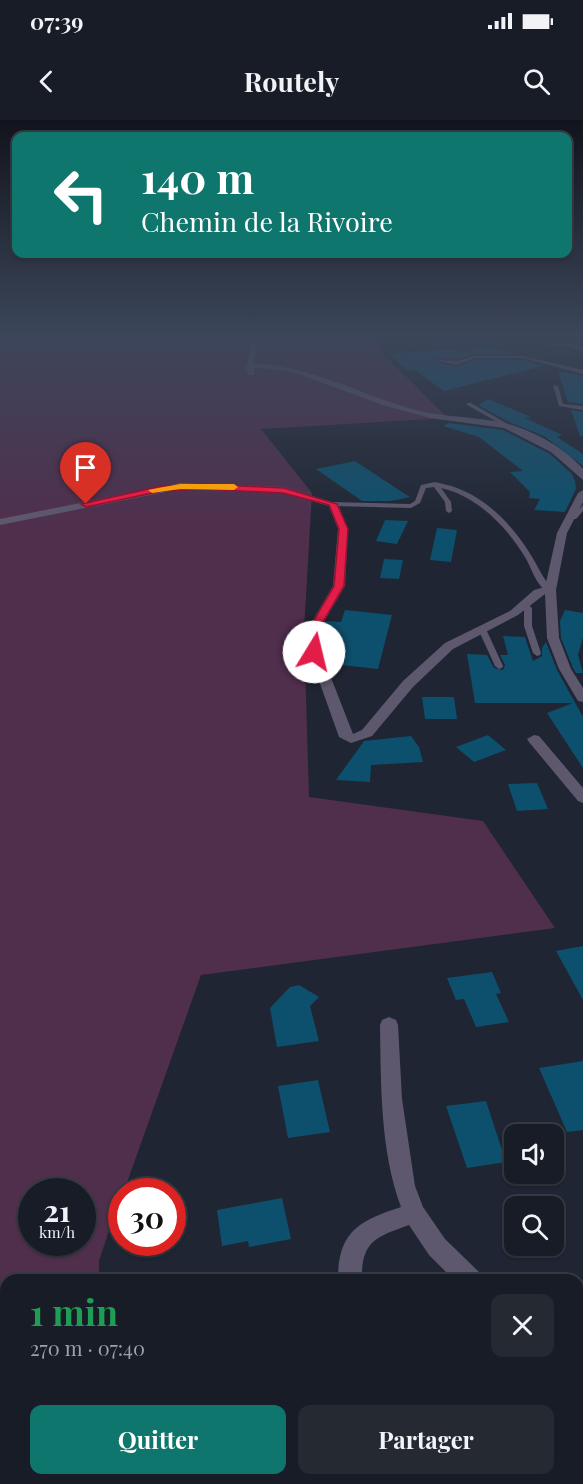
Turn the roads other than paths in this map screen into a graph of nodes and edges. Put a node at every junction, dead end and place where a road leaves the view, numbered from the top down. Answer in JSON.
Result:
{"nodes":[{"id":1,"x":376,"y":400,"type":"edge"},
{"id":2,"x":559,"y":400,"type":"edge"},
{"id":3,"x":469,"y":404,"type":"dead end"},
{"id":4,"x":583,"y":408,"type":"edge"},
{"id":5,"x":512,"y":428,"type":"junction"},
{"id":6,"x":583,"y":477,"type":"edge"},
{"id":7,"x":435,"y":484,"type":"junction"},
{"id":8,"x":583,"y":493,"type":"edge"},
{"id":9,"x":333,"y":504,"type":"junction"},
{"id":10,"x":583,"y":507,"type":"edge"},
{"id":11,"x":449,"y":512,"type":"dead end"},
{"id":12,"x":568,"y":518,"type":"junction"},
{"id":13,"x":0,"y":522,"type":"edge"},
{"id":14,"x":550,"y":590,"type":"junction"},
{"id":15,"x":523,"y":605,"type":"junction"},
{"id":16,"x":482,"y":629,"type":"junction"},
{"id":17,"x":537,"y":653,"type":"dead end"},
{"id":18,"x":499,"y":666,"type":"dead end"},
{"id":19,"x":583,"y":698,"type":"edge"},
{"id":20,"x":534,"y":739,"type":"dead end"},
{"id":21,"x":583,"y":798,"type":"edge"},
{"id":22,"x":389,"y":1025,"type":"dead end"},
{"id":23,"x":414,"y":1213,"type":"junction"},
{"id":24,"x":349,"y":1274,"type":"edge"},
{"id":25,"x":465,"y":1274,"type":"edge"}],
"edges":[{"from":1,"to":5,"type":"street"},
{"from":2,"to":4,"type":"lane"},
{"from":3,"to":5,"type":"lane"},
{"from":5,"to":6,"type":"street"},
{"from":7,"to":9,"type":"lane"},
{"from":7,"to":11,"type":"lane"},
{"from":7,"to":14,"type":"lane"},
{"from":8,"to":12,"type":"street"},
{"from":9,"to":13,"type":"street"},
{"from":9,"to":16,"type":"street"},
{"from":10,"to":12,"type":"lane"},
{"from":12,"to":14,"type":"street"},
{"from":14,"to":15,"type":"street"},
{"from":14,"to":19,"type":"street"},
{"from":15,"to":16,"type":"street"},
{"from":15,"to":17,"type":"lane"},
{"from":16,"to":18,"type":"lane"},
{"from":20,"to":21,"type":"street"},
{"from":22,"to":23,"type":"street"},
{"from":23,"to":24,"type":"street"},
{"from":23,"to":25,"type":"street"}]}
